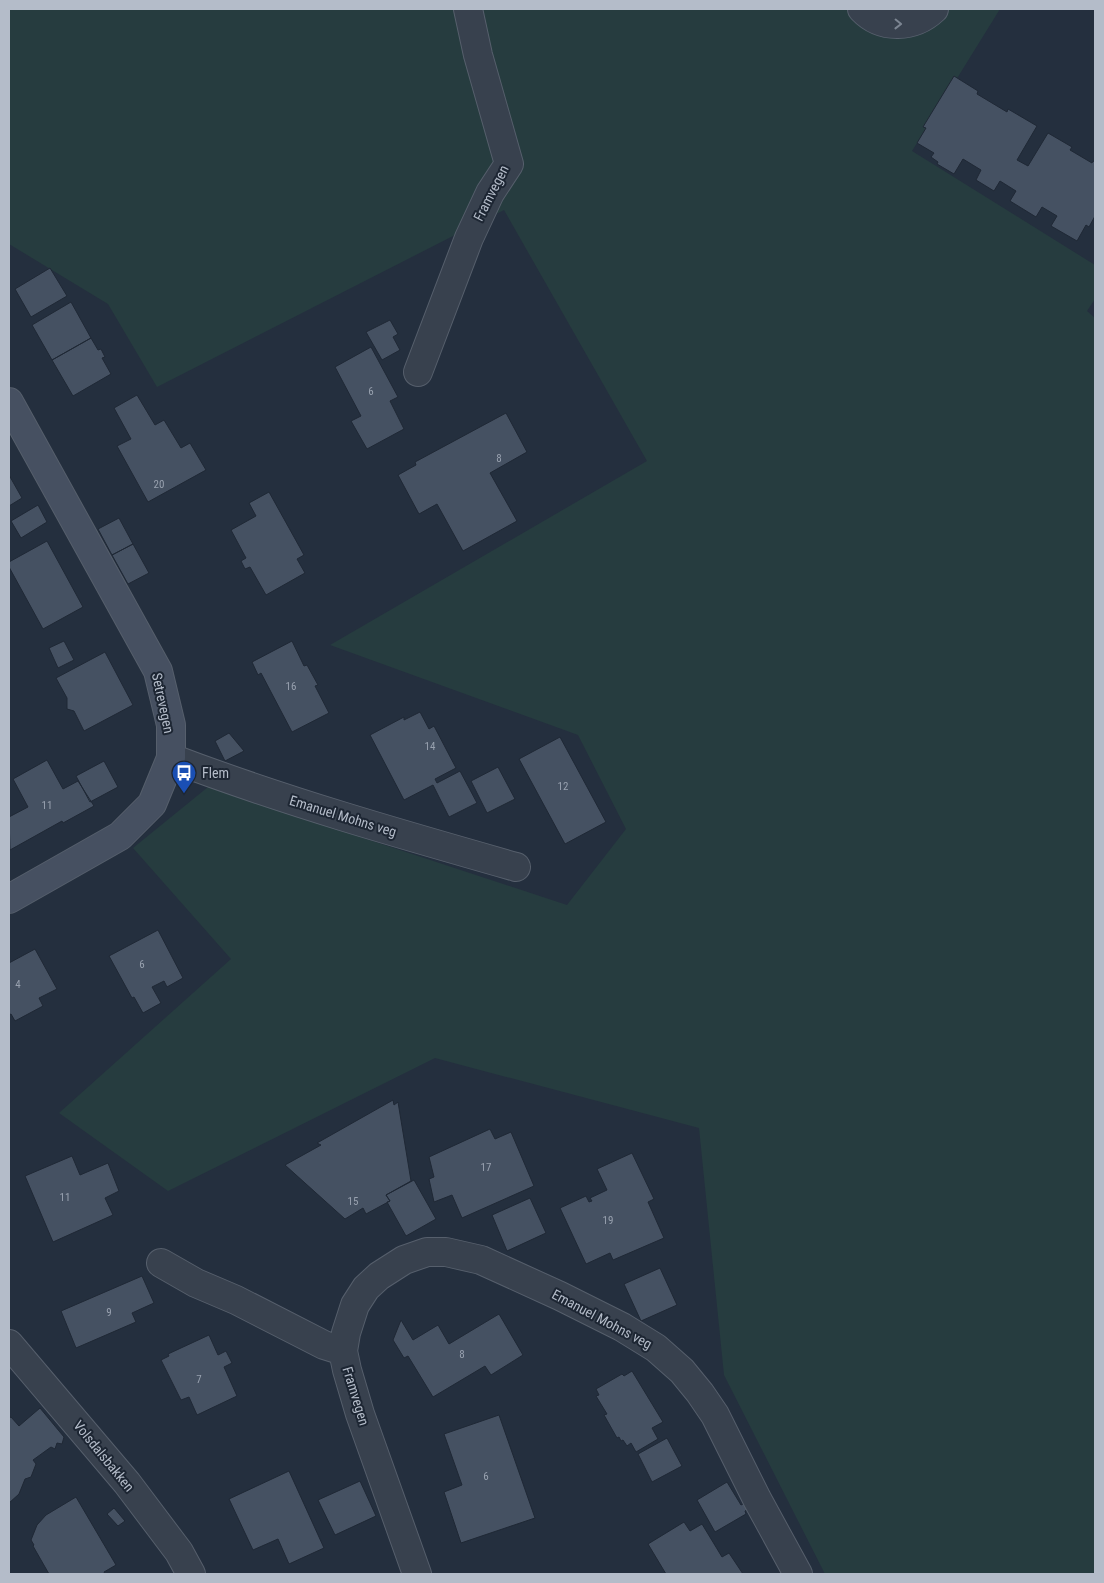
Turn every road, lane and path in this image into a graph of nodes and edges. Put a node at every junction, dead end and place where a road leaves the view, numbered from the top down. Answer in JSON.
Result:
{"nodes":[{"id":1,"x":468,"y":9,"type":"edge"},
{"id":2,"x":862,"y":9,"type":"edge"},
{"id":3,"x":934,"y":9,"type":"edge"},
{"id":4,"x":418,"y":372,"type":"dead end"},
{"id":5,"x":9,"y":402,"type":"edge"},
{"id":6,"x":172,"y":758,"type":"junction"},
{"id":7,"x":516,"y":866,"type":"dead end"},
{"id":8,"x":9,"y":899,"type":"edge"},
{"id":9,"x":161,"y":1263,"type":"dead end"},
{"id":10,"x":9,"y":1344,"type":"edge"},
{"id":11,"x":343,"y":1352,"type":"junction"},
{"id":12,"x":191,"y":1574,"type":"edge"},
{"id":13,"x":417,"y":1574,"type":"edge"},
{"id":14,"x":798,"y":1574,"type":"edge"}],
"edges":[{"from":1,"to":4,"type":"street","name":"Framvegen"},
{"from":2,"to":3,"type":"street","one_way":true},
{"from":5,"to":6,"type":"street","name":"Setrevegen"},
{"from":6,"to":7,"type":"street","name":"Emanuel Mohns veg"},
{"from":6,"to":8,"type":"street","name":"Setrevegen"},
{"from":9,"to":11,"type":"street","name":"Framvegen"},
{"from":10,"to":12,"type":"street","name":"Volsdalsbakken"},
{"from":11,"to":13,"type":"street","name":"Framvegen"},
{"from":11,"to":14,"type":"street","name":"Emanuel Mohns veg"}]}
